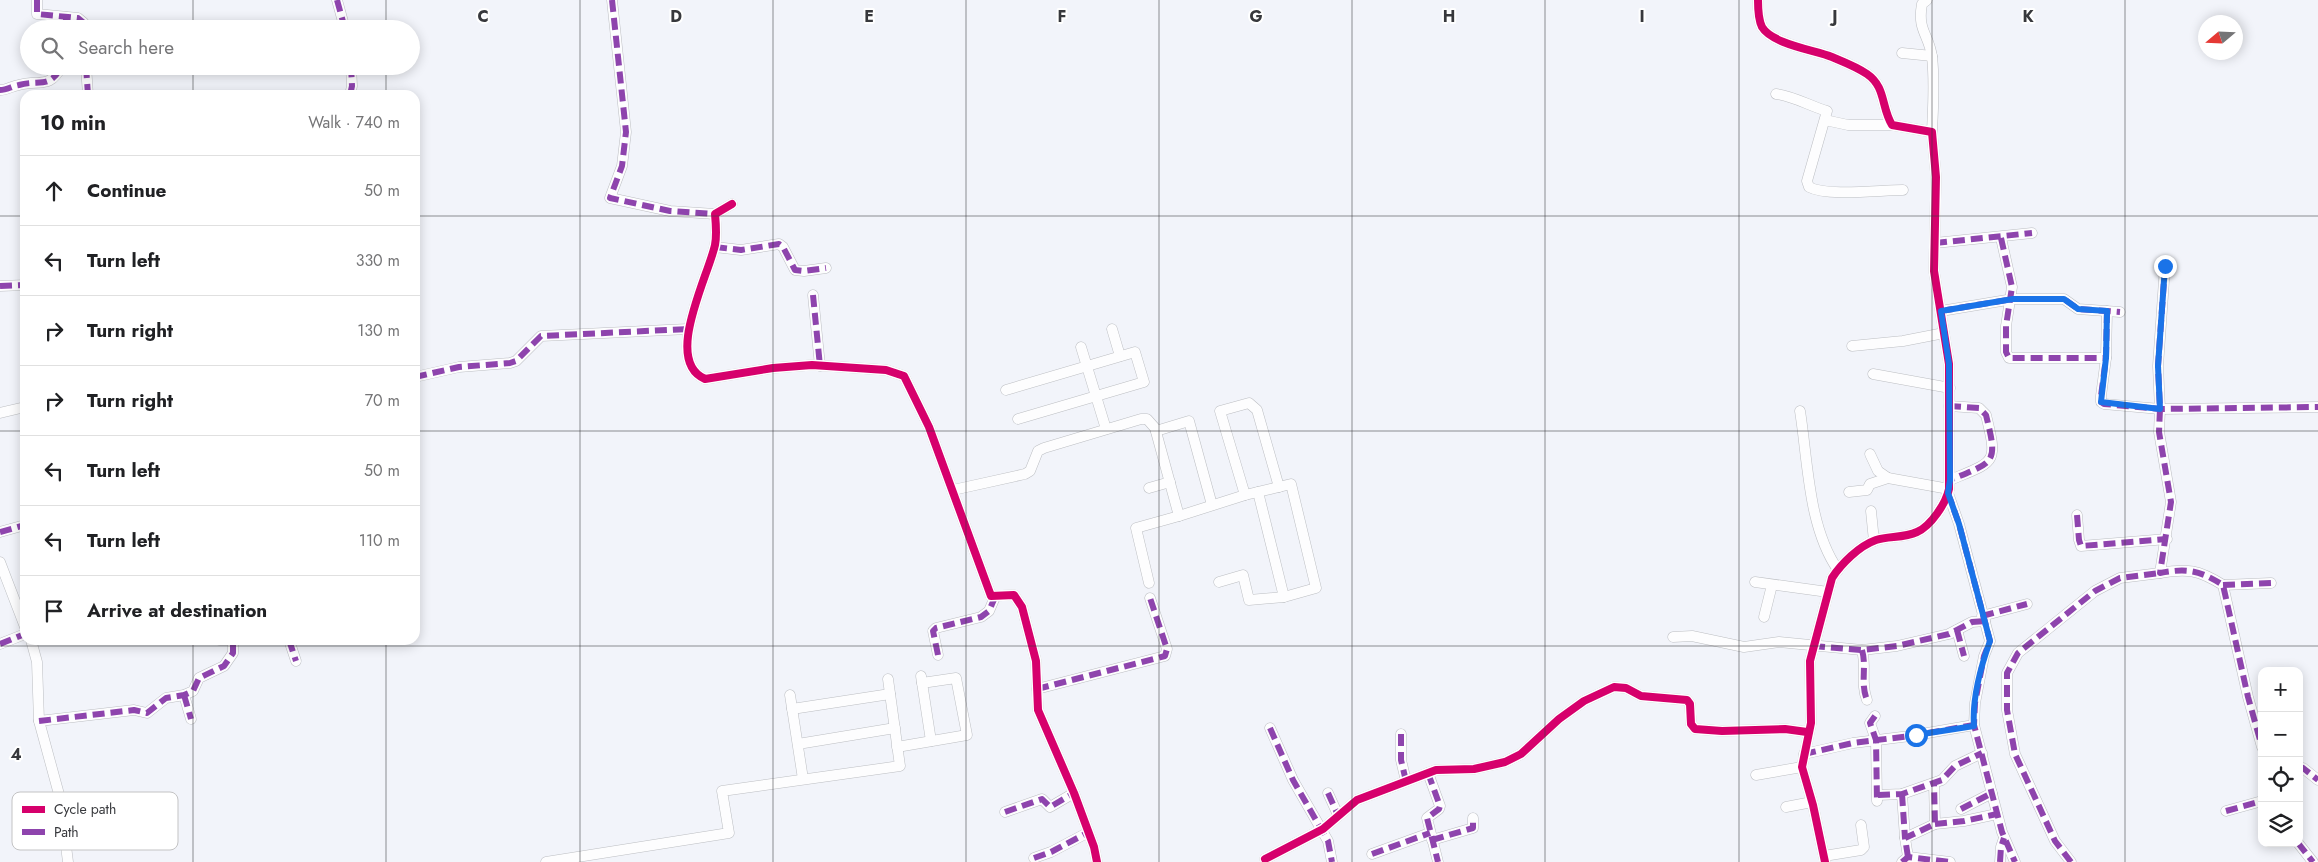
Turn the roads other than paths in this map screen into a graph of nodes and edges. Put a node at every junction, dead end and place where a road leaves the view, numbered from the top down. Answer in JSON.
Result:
{"nodes":[{"id":1,"x":37,"y":0,"type":"edge"},
{"id":2,"x":337,"y":0,"type":"edge"},
{"id":3,"x":612,"y":0,"type":"edge"},
{"id":4,"x":1758,"y":0,"type":"edge"},
{"id":5,"x":1927,"y":0,"type":"edge"},
{"id":6,"x":66,"y":17,"type":"joint"},
{"id":7,"x":82,"y":20,"type":"edge"},
{"id":8,"x":343,"y":20,"type":"edge"},
{"id":9,"x":1902,"y":53,"type":"dead end"},
{"id":10,"x":1932,"y":56,"type":"junction"},
{"id":11,"x":57,"y":75,"type":"edge"},
{"id":12,"x":87,"y":75,"type":"edge"},
{"id":13,"x":351,"y":75,"type":"edge"},
{"id":14,"x":0,"y":90,"type":"edge"},
{"id":15,"x":88,"y":90,"type":"edge"},
{"id":16,"x":351,"y":90,"type":"edge"},
{"id":17,"x":1776,"y":94,"type":"dead end"},
{"id":18,"x":1825,"y":120,"type":"junction"},
{"id":19,"x":1892,"y":125,"type":"junction"},
{"id":20,"x":1932,"y":132,"type":"junction"},
{"id":21,"x":1904,"y":190,"type":"dead end"},
{"id":22,"x":732,"y":204,"type":"dead end"},
{"id":23,"x":715,"y":214,"type":"junction"},
{"id":24,"x":2032,"y":233,"type":"dead end"},
{"id":25,"x":2001,"y":238,"type":"junction"},
{"id":26,"x":1935,"y":244,"type":"junction"},
{"id":27,"x":715,"y":247,"type":"junction"},
{"id":28,"x":2165,"y":266,"type":"dead end"},
{"id":29,"x":826,"y":268,"type":"dead end"},
{"id":30,"x":20,"y":285,"type":"edge"},
{"id":31,"x":0,"y":286,"type":"edge"},
{"id":32,"x":813,"y":295,"type":"dead end"},
{"id":33,"x":2009,"y":300,"type":"junction"},
{"id":34,"x":1941,"y":311,"type":"junction"},
{"id":35,"x":2107,"y":311,"type":"junction"},
{"id":36,"x":2120,"y":312,"type":"dead end"},
{"id":37,"x":688,"y":329,"type":"junction"},
{"id":38,"x":1112,"y":329,"type":"dead end"},
{"id":39,"x":1944,"y":333,"type":"junction"},
{"id":40,"x":1852,"y":346,"type":"dead end"},
{"id":41,"x":1081,"y":347,"type":"dead end"},
{"id":42,"x":1120,"y":356,"type":"junction"},
{"id":43,"x":2106,"y":358,"type":"junction"},
{"id":44,"x":820,"y":366,"type":"junction"},
{"id":45,"x":1087,"y":366,"type":"junction"},
{"id":46,"x":1873,"y":374,"type":"dead end"},
{"id":47,"x":420,"y":376,"type":"edge"},
{"id":48,"x":1950,"y":388,"type":"junction"},
{"id":49,"x":1006,"y":390,"type":"dead end"},
{"id":50,"x":1096,"y":396,"type":"junction"},
{"id":51,"x":1949,"y":406,"type":"junction"},
{"id":52,"x":2318,"y":407,"type":"edge"},
{"id":53,"x":20,"y":408,"type":"edge"},
{"id":54,"x":2160,"y":409,"type":"junction"},
{"id":55,"x":1800,"y":411,"type":"dead end"},
{"id":56,"x":0,"y":413,"type":"edge"},
{"id":57,"x":1018,"y":419,"type":"dead end"},
{"id":58,"x":1106,"y":430,"type":"junction"},
{"id":59,"x":1156,"y":431,"type":"junction"},
{"id":60,"x":1870,"y":454,"type":"dead end"},
{"id":61,"x":1888,"y":478,"type":"junction"},
{"id":62,"x":1170,"y":482,"type":"junction"},
{"id":63,"x":1279,"y":487,"type":"junction"},
{"id":64,"x":1149,"y":488,"type":"dead end"},
{"id":65,"x":1949,"y":488,"type":"junction"},
{"id":66,"x":953,"y":490,"type":"junction"},
{"id":67,"x":1258,"y":492,"type":"junction"},
{"id":68,"x":1849,"y":492,"type":"dead end"},
{"id":69,"x":1245,"y":495,"type":"junction"},
{"id":70,"x":1212,"y":505,"type":"junction"},
{"id":71,"x":1871,"y":510,"type":"dead end"},
{"id":72,"x":2077,"y":515,"type":"dead end"},
{"id":73,"x":1179,"y":516,"type":"junction"},
{"id":74,"x":20,"y":526,"type":"edge"},
{"id":75,"x":0,"y":532,"type":"edge"},
{"id":76,"x":2167,"y":539,"type":"junction"},
{"id":77,"x":1874,"y":541,"type":"junction"},
{"id":78,"x":0,"y":562,"type":"edge"},
{"id":79,"x":1838,"y":570,"type":"junction"},
{"id":80,"x":2160,"y":573,"type":"junction"},
{"id":81,"x":1219,"y":582,"type":"dead end"},
{"id":82,"x":1755,"y":582,"type":"dead end"},
{"id":83,"x":2271,"y":582,"type":"dead end"},
{"id":84,"x":1149,"y":583,"type":"dead end"},
{"id":85,"x":1772,"y":585,"type":"junction"},
{"id":86,"x":2223,"y":585,"type":"junction"},
{"id":87,"x":1828,"y":592,"type":"junction"},
{"id":88,"x":1284,"y":597,"type":"junction"},
{"id":89,"x":995,"y":598,"type":"junction"},
{"id":90,"x":1150,"y":598,"type":"dead end"},
{"id":91,"x":2027,"y":604,"type":"dead end"},
{"id":92,"x":20,"y":614,"type":"edge"},
{"id":93,"x":1764,"y":617,"type":"dead end"},
{"id":94,"x":1983,"y":618,"type":"junction"},
{"id":95,"x":1957,"y":630,"type":"junction"},
{"id":96,"x":20,"y":636,"type":"edge"},
{"id":97,"x":1673,"y":637,"type":"dead end"},
{"id":98,"x":0,"y":644,"type":"edge"},
{"id":99,"x":32,"y":645,"type":"edge"},
{"id":100,"x":233,"y":645,"type":"edge"},
{"id":101,"x":291,"y":645,"type":"edge"},
{"id":102,"x":1813,"y":646,"type":"junction"},
{"id":103,"x":1862,"y":650,"type":"junction"},
{"id":104,"x":938,"y":655,"type":"dead end"},
{"id":105,"x":1964,"y":656,"type":"dead end"},
{"id":106,"x":296,"y":661,"type":"dead end"},
{"id":107,"x":888,"y":679,"type":"dead end"},
{"id":108,"x":1037,"y":689,"type":"junction"},
{"id":109,"x":890,"y":694,"type":"junction"},
{"id":110,"x":184,"y":695,"type":"junction"},
{"id":111,"x":790,"y":695,"type":"dead end"},
{"id":112,"x":1867,"y":700,"type":"dead end"},
{"id":113,"x":792,"y":709,"type":"junction"},
{"id":114,"x":1875,"y":716,"type":"dead end"},
{"id":115,"x":191,"y":719,"type":"dead end"},
{"id":116,"x":39,"y":721,"type":"junction"},
{"id":117,"x":1974,"y":726,"type":"junction"},
{"id":118,"x":894,"y":728,"type":"junction"},
{"id":119,"x":1270,"y":728,"type":"dead end"},
{"id":120,"x":1808,"y":732,"type":"junction"},
{"id":121,"x":2258,"y":733,"type":"edge"},
{"id":122,"x":1401,"y":734,"type":"dead end"},
{"id":123,"x":1876,"y":740,"type":"junction"},
{"id":124,"x":931,"y":741,"type":"junction"},
{"id":125,"x":798,"y":744,"type":"junction"},
{"id":126,"x":897,"y":747,"type":"junction"},
{"id":127,"x":1982,"y":753,"type":"junction"},
{"id":128,"x":1804,"y":754,"type":"junction"},
{"id":129,"x":1802,"y":767,"type":"junction"},
{"id":130,"x":2303,"y":768,"type":"edge"},
{"id":131,"x":1428,"y":773,"type":"junction"},
{"id":132,"x":1756,"y":775,"type":"dead end"},
{"id":133,"x":803,"y":779,"type":"junction"},
{"id":134,"x":2318,"y":780,"type":"edge"},
{"id":135,"x":1406,"y":781,"type":"junction"},
{"id":136,"x":1934,"y":783,"type":"junction"},
{"id":137,"x":58,"y":792,"type":"edge"},
{"id":138,"x":1074,"y":792,"type":"junction"},
{"id":139,"x":1992,"y":793,"type":"junction"},
{"id":140,"x":1328,"y":794,"type":"dead end"},
{"id":141,"x":1902,"y":794,"type":"junction"},
{"id":142,"x":1812,"y":802,"type":"junction"},
{"id":143,"x":2258,"y":802,"type":"edge"},
{"id":144,"x":1786,"y":807,"type":"dead end"},
{"id":145,"x":1961,"y":809,"type":"dead end"},
{"id":146,"x":2226,"y":811,"type":"dead end"},
{"id":147,"x":1005,"y":812,"type":"dead end"},
{"id":148,"x":1338,"y":814,"type":"junction"},
{"id":149,"x":1997,"y":814,"type":"junction"},
{"id":150,"x":1473,"y":818,"type":"dead end"},
{"id":151,"x":1935,"y":824,"type":"junction"},
{"id":152,"x":1862,"y":825,"type":"dead end"},
{"id":153,"x":1323,"y":829,"type":"junction"},
{"id":154,"x":1087,"y":833,"type":"junction"},
{"id":155,"x":1431,"y":836,"type":"junction"},
{"id":156,"x":1906,"y":838,"type":"junction"},
{"id":157,"x":2004,"y":838,"type":"junction"},
{"id":158,"x":2301,"y":847,"type":"edge"},
{"id":159,"x":1372,"y":854,"type":"dead end"},
{"id":160,"x":1034,"y":858,"type":"dead end"},
{"id":161,"x":1265,"y":859,"type":"dead end"},
{"id":162,"x":1824,"y":859,"type":"edge"},
{"id":163,"x":1905,"y":860,"type":"edge"},
{"id":164,"x":546,"y":862,"type":"edge"},
{"id":165,"x":1097,"y":862,"type":"edge"},
{"id":166,"x":1332,"y":862,"type":"edge"},
{"id":167,"x":1438,"y":862,"type":"edge"},
{"id":168,"x":1950,"y":862,"type":"edge"},
{"id":169,"x":2000,"y":862,"type":"edge"},
{"id":170,"x":2015,"y":862,"type":"edge"},
{"id":171,"x":2072,"y":862,"type":"edge"},
{"id":172,"x":2314,"y":862,"type":"edge"}],
"edges":[{"from":1,"to":6,"type":"street"},
{"from":2,"to":8,"type":"street"},
{"from":3,"to":23,"type":"street"},
{"from":4,"to":19,"type":"street"},
{"from":5,"to":10,"type":"street"},
{"from":6,"to":7,"type":"street"},
{"from":9,"to":10,"type":"street"},
{"from":10,"to":20,"type":"street"},
{"from":11,"to":14,"type":"street"},
{"from":12,"to":15,"type":"street"},
{"from":13,"to":16,"type":"street"},
{"from":17,"to":18,"type":"street"},
{"from":18,"to":19,"type":"street"},
{"from":18,"to":21,"type":"street"},
{"from":19,"to":20,"type":"street"},
{"from":20,"to":26,"type":"street"},
{"from":22,"to":23,"type":"street"},
{"from":23,"to":27,"type":"street"},
{"from":24,"to":25,"type":"street"},
{"from":25,"to":26,"type":"street"},
{"from":25,"to":33,"type":"street"},
{"from":26,"to":34,"type":"street"},
{"from":27,"to":29,"type":"street"},
{"from":27,"to":37,"type":"street"},
{"from":28,"to":54,"type":"street"},
{"from":30,"to":31,"type":"street"},
{"from":32,"to":44,"type":"street"},
{"from":33,"to":34,"type":"street"},
{"from":33,"to":35,"type":"street"},
{"from":33,"to":43,"type":"street"},
{"from":34,"to":39,"type":"street"},
{"from":35,"to":36,"type":"street"},
{"from":35,"to":43,"type":"street"},
{"from":37,"to":44,"type":"street"},
{"from":37,"to":47,"type":"street"},
{"from":38,"to":42,"type":"street"},
{"from":39,"to":40,"type":"street"},
{"from":39,"to":48,"type":"street"},
{"from":41,"to":45,"type":"street"},
{"from":42,"to":45,"type":"street"},
{"from":42,"to":50,"type":"street"},
{"from":43,"to":54,"type":"street"},
{"from":44,"to":66,"type":"street"},
{"from":45,"to":49,"type":"street"},
{"from":45,"to":50,"type":"street"},
{"from":46,"to":48,"type":"street"},
{"from":48,"to":51,"type":"street"},
{"from":50,"to":57,"type":"street"},
{"from":50,"to":58,"type":"street"},
{"from":51,"to":65,"type":"street"},
{"from":51,"to":65,"type":"street"},
{"from":52,"to":54,"type":"street"},
{"from":53,"to":56,"type":"street"},
{"from":54,"to":76,"type":"street"},
{"from":55,"to":79,"type":"street"},
{"from":58,"to":59,"type":"street"},
{"from":58,"to":66,"type":"street"},
{"from":59,"to":62,"type":"street"},
{"from":59,"to":70,"type":"street"},
{"from":60,"to":61,"type":"street"},
{"from":61,"to":65,"type":"street"},
{"from":61,"to":68,"type":"street"},
{"from":62,"to":64,"type":"street"},
{"from":62,"to":73,"type":"street"},
{"from":63,"to":67,"type":"street"},
{"from":63,"to":69,"type":"street"},
{"from":63,"to":88,"type":"street"},
{"from":65,"to":77,"type":"street"},
{"from":65,"to":94,"type":"street"},
{"from":66,"to":89,"type":"street"},
{"from":67,"to":69,"type":"street"},
{"from":67,"to":88,"type":"street"},
{"from":69,"to":70,"type":"street"},
{"from":70,"to":73,"type":"street"},
{"from":71,"to":77,"type":"street"},
{"from":72,"to":76,"type":"street"},
{"from":73,"to":84,"type":"street"},
{"from":74,"to":75,"type":"street"},
{"from":76,"to":80,"type":"street"},
{"from":77,"to":79,"type":"street"},
{"from":78,"to":92,"type":"street"},
{"from":79,"to":87,"type":"street"},
{"from":80,"to":86,"type":"street"},
{"from":80,"to":171,"type":"street"},
{"from":81,"to":88,"type":"street"},
{"from":82,"to":85,"type":"street"},
{"from":83,"to":86,"type":"street"},
{"from":85,"to":87,"type":"street"},
{"from":85,"to":93,"type":"street"},
{"from":86,"to":121,"type":"street"},
{"from":87,"to":102,"type":"street"},
{"from":89,"to":104,"type":"street"},
{"from":89,"to":108,"type":"street"},
{"from":90,"to":108,"type":"street"},
{"from":91,"to":94,"type":"street"},
{"from":94,"to":95,"type":"street"},
{"from":94,"to":117,"type":"street"},
{"from":95,"to":103,"type":"street"},
{"from":95,"to":105,"type":"street"},
{"from":96,"to":98,"type":"street"},
{"from":97,"to":102,"type":"street"},
{"from":99,"to":116,"type":"street"},
{"from":100,"to":110,"type":"street"},
{"from":101,"to":106,"type":"street"},
{"from":102,"to":103,"type":"street"},
{"from":102,"to":120,"type":"street"},
{"from":103,"to":112,"type":"street"},
{"from":107,"to":109,"type":"street"},
{"from":108,"to":138,"type":"street"},
{"from":109,"to":113,"type":"street"},
{"from":109,"to":118,"type":"street"},
{"from":110,"to":115,"type":"street"},
{"from":110,"to":116,"type":"street"},
{"from":111,"to":113,"type":"street"},
{"from":113,"to":125,"type":"street"},
{"from":114,"to":123,"type":"street"},
{"from":116,"to":137,"type":"street"},
{"from":117,"to":123,"type":"street"},
{"from":117,"to":127,"type":"street"},
{"from":118,"to":125,"type":"street"},
{"from":118,"to":126,"type":"street"},
{"from":119,"to":153,"type":"street"},
{"from":120,"to":128,"type":"street"},
{"from":120,"to":131,"type":"street"},
{"from":122,"to":135,"type":"street"},
{"from":123,"to":128,"type":"street"},
{"from":123,"to":141,"type":"street"},
{"from":124,"to":124,"type":"street"},
{"from":124,"to":126,"type":"street"},
{"from":125,"to":133,"type":"street"},
{"from":126,"to":133,"type":"street"},
{"from":127,"to":136,"type":"street"},
{"from":127,"to":139,"type":"street"},
{"from":128,"to":129,"type":"street"},
{"from":129,"to":132,"type":"street"},
{"from":129,"to":142,"type":"street"},
{"from":130,"to":134,"type":"street"},
{"from":131,"to":135,"type":"street"},
{"from":131,"to":155,"type":"street"},
{"from":133,"to":164,"type":"street"},
{"from":135,"to":148,"type":"street"},
{"from":136,"to":141,"type":"street"},
{"from":136,"to":151,"type":"street"},
{"from":138,"to":147,"type":"street"},
{"from":138,"to":154,"type":"street"},
{"from":139,"to":145,"type":"street"},
{"from":139,"to":149,"type":"street"},
{"from":140,"to":148,"type":"street"},
{"from":141,"to":156,"type":"street"},
{"from":142,"to":144,"type":"street"},
{"from":142,"to":162,"type":"street"},
{"from":143,"to":146,"type":"street"},
{"from":148,"to":153,"type":"street"},
{"from":149,"to":151,"type":"street"},
{"from":149,"to":157,"type":"street"},
{"from":150,"to":155,"type":"street"},
{"from":151,"to":156,"type":"street"},
{"from":152,"to":162,"type":"street"},
{"from":153,"to":161,"type":"street"},
{"from":153,"to":166,"type":"street"},
{"from":154,"to":160,"type":"street"},
{"from":154,"to":165,"type":"street"},
{"from":155,"to":159,"type":"street"},
{"from":155,"to":167,"type":"street"},
{"from":156,"to":163,"type":"street"},
{"from":157,"to":169,"type":"street"},
{"from":157,"to":170,"type":"street"},
{"from":158,"to":172,"type":"street"},
{"from":163,"to":168,"type":"street"}]}
